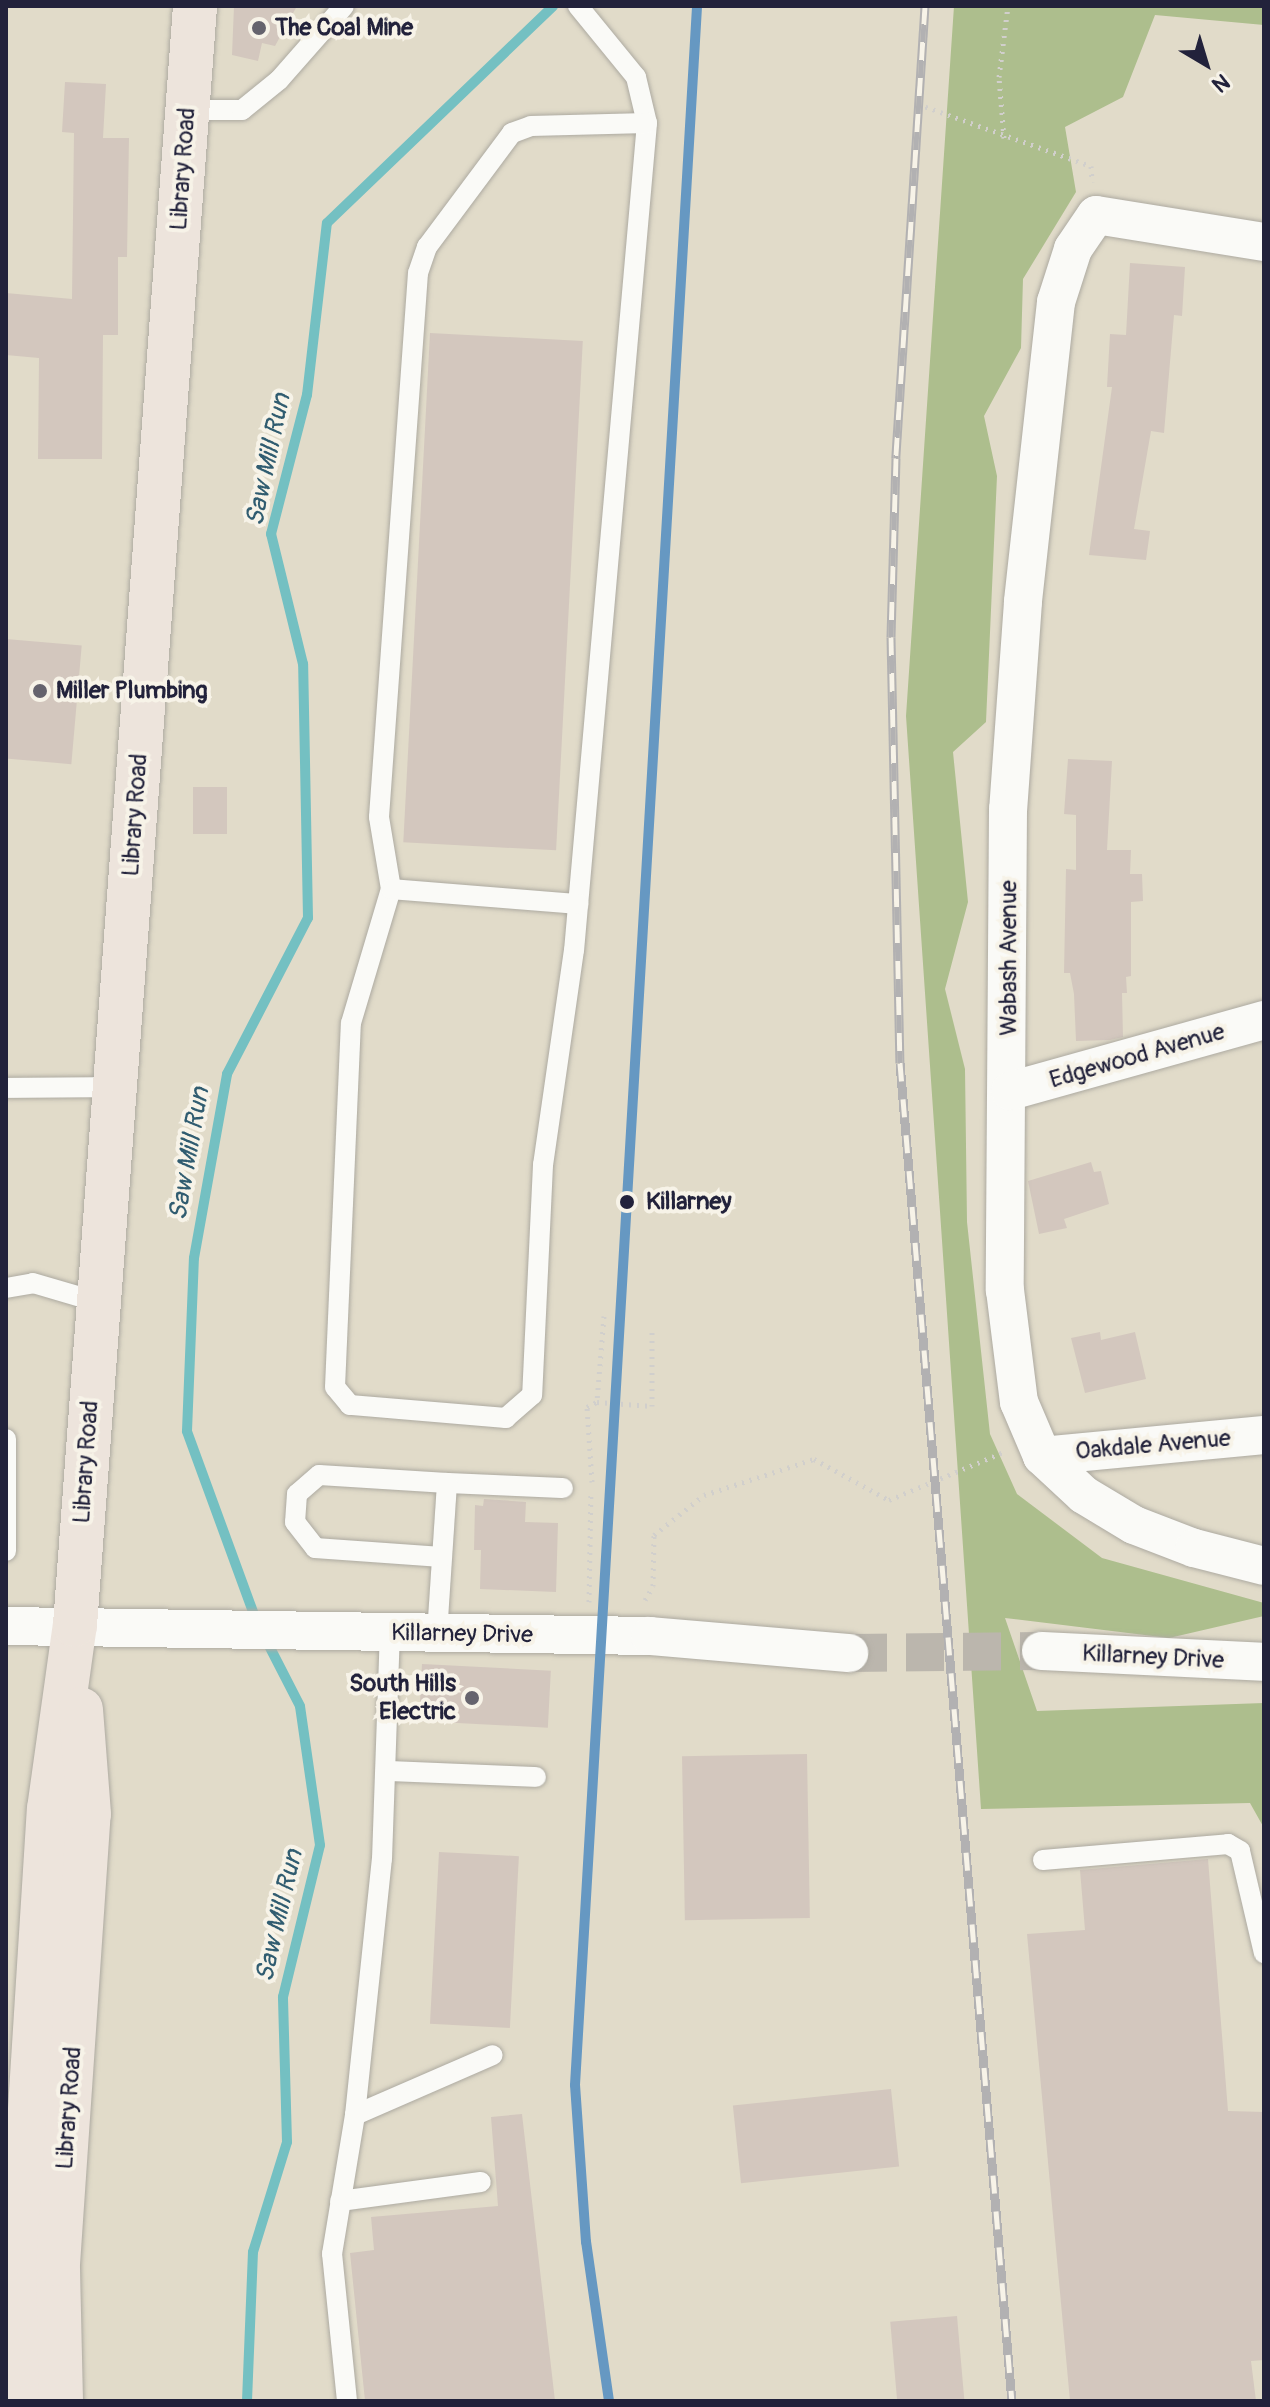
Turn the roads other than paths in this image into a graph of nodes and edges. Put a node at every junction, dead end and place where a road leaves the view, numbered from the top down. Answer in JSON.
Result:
{"nodes":[{"id":1,"x":195,"y":6,"type":"edge"},
{"id":2,"x":344,"y":6,"type":"edge"},
{"id":3,"x":578,"y":6,"type":"edge"},
{"id":4,"x":188,"y":110,"type":"junction"},
{"id":5,"x":647,"y":123,"type":"junction"},
{"id":6,"x":1264,"y":242,"type":"edge"},
{"id":7,"x":391,"y":889,"type":"junction"},
{"id":8,"x":578,"y":904,"type":"junction"},
{"id":9,"x":1264,"y":1020,"type":"edge"},
{"id":10,"x":115,"y":1087,"type":"junction"},
{"id":11,"x":6,"y":1088,"type":"edge"},
{"id":12,"x":1010,"y":1091,"type":"junction"},
{"id":13,"x":6,"y":1288,"type":"edge"},
{"id":14,"x":98,"y":1302,"type":"junction"},
{"id":15,"x":1264,"y":1435,"type":"edge"},
{"id":16,"x":6,"y":1439,"type":"edge"},
{"id":17,"x":1038,"y":1447,"type":"junction"},
{"id":18,"x":8,"y":1479,"type":"edge"},
{"id":19,"x":447,"y":1483,"type":"junction"},
{"id":20,"x":563,"y":1488,"type":"dead end"},
{"id":21,"x":6,"y":1551,"type":"edge"},
{"id":22,"x":442,"y":1557,"type":"junction"},
{"id":23,"x":1264,"y":1566,"type":"edge"},
{"id":24,"x":75,"y":1625,"type":"junction"},
{"id":25,"x":6,"y":1626,"type":"edge"},
{"id":26,"x":390,"y":1633,"type":"junction"},
{"id":27,"x":437,"y":1634,"type":"junction"},
{"id":28,"x":1041,"y":1651,"type":"tunnel mouth"},
{"id":29,"x":849,"y":1653,"type":"tunnel mouth"},
{"id":30,"x":1264,"y":1662,"type":"edge"},
{"id":31,"x":387,"y":1771,"type":"junction"},
{"id":32,"x":536,"y":1777,"type":"dead end"},
{"id":33,"x":1043,"y":1860,"type":"dead end"},
{"id":34,"x":1264,"y":1953,"type":"edge"},
{"id":35,"x":493,"y":2055,"type":"dead end"},
{"id":36,"x":355,"y":2115,"type":"junction"},
{"id":37,"x":481,"y":2182,"type":"dead end"},
{"id":38,"x":340,"y":2201,"type":"junction"},
{"id":39,"x":28,"y":2401,"type":"edge"},
{"id":40,"x":61,"y":2401,"type":"edge"},
{"id":41,"x":347,"y":2401,"type":"edge"}],
"edges":[{"from":1,"to":4,"type":"main road","name":"Library Road"},
{"from":2,"to":4,"type":"lane"},
{"from":3,"to":5,"type":"lane"},
{"from":4,"to":10,"type":"main road","name":"Library Road"},
{"from":5,"to":7,"type":"lane"},
{"from":5,"to":8,"type":"lane"},
{"from":6,"to":12,"type":"street","name":"Wabash Avenue"},
{"from":7,"to":8,"type":"lane"},
{"from":7,"to":8,"type":"lane"},
{"from":9,"to":12,"type":"street","name":"Edgewood Avenue"},
{"from":10,"to":11,"type":"lane"},
{"from":10,"to":14,"type":"main road","name":"Library Road"},
{"from":12,"to":17,"type":"street","name":"Wabash Avenue"},
{"from":13,"to":14,"type":"lane"},
{"from":14,"to":24,"type":"main road","name":"Library Road"},
{"from":15,"to":17,"type":"street","name":"Oakdale Avenue"},
{"from":16,"to":18,"type":"lane"},
{"from":17,"to":23,"type":"street","name":"Wabash Avenue"},
{"from":18,"to":21,"type":"lane"},
{"from":19,"to":20,"type":"lane"},
{"from":19,"to":22,"type":"lane"},
{"from":19,"to":22,"type":"lane"},
{"from":22,"to":27,"type":"lane"},
{"from":24,"to":25,"type":"street","name":"Killarney Drive"},
{"from":24,"to":26,"type":"street","name":"Killarney Drive"},
{"from":24,"to":39,"type":"main road","name":"Library Road"},
{"from":24,"to":40,"type":"main road","name":"Library Road"},
{"from":26,"to":27,"type":"street","name":"Killarney Drive"},
{"from":26,"to":31,"type":"lane"},
{"from":27,"to":29,"type":"street","name":"Killarney Drive"},
{"from":28,"to":30,"type":"street","name":"Killarney Drive"},
{"from":31,"to":32,"type":"lane"},
{"from":31,"to":36,"type":"lane"},
{"from":33,"to":34,"type":"lane"},
{"from":35,"to":36,"type":"lane"},
{"from":36,"to":38,"type":"lane"},
{"from":37,"to":38,"type":"lane"},
{"from":38,"to":41,"type":"lane"}]}
